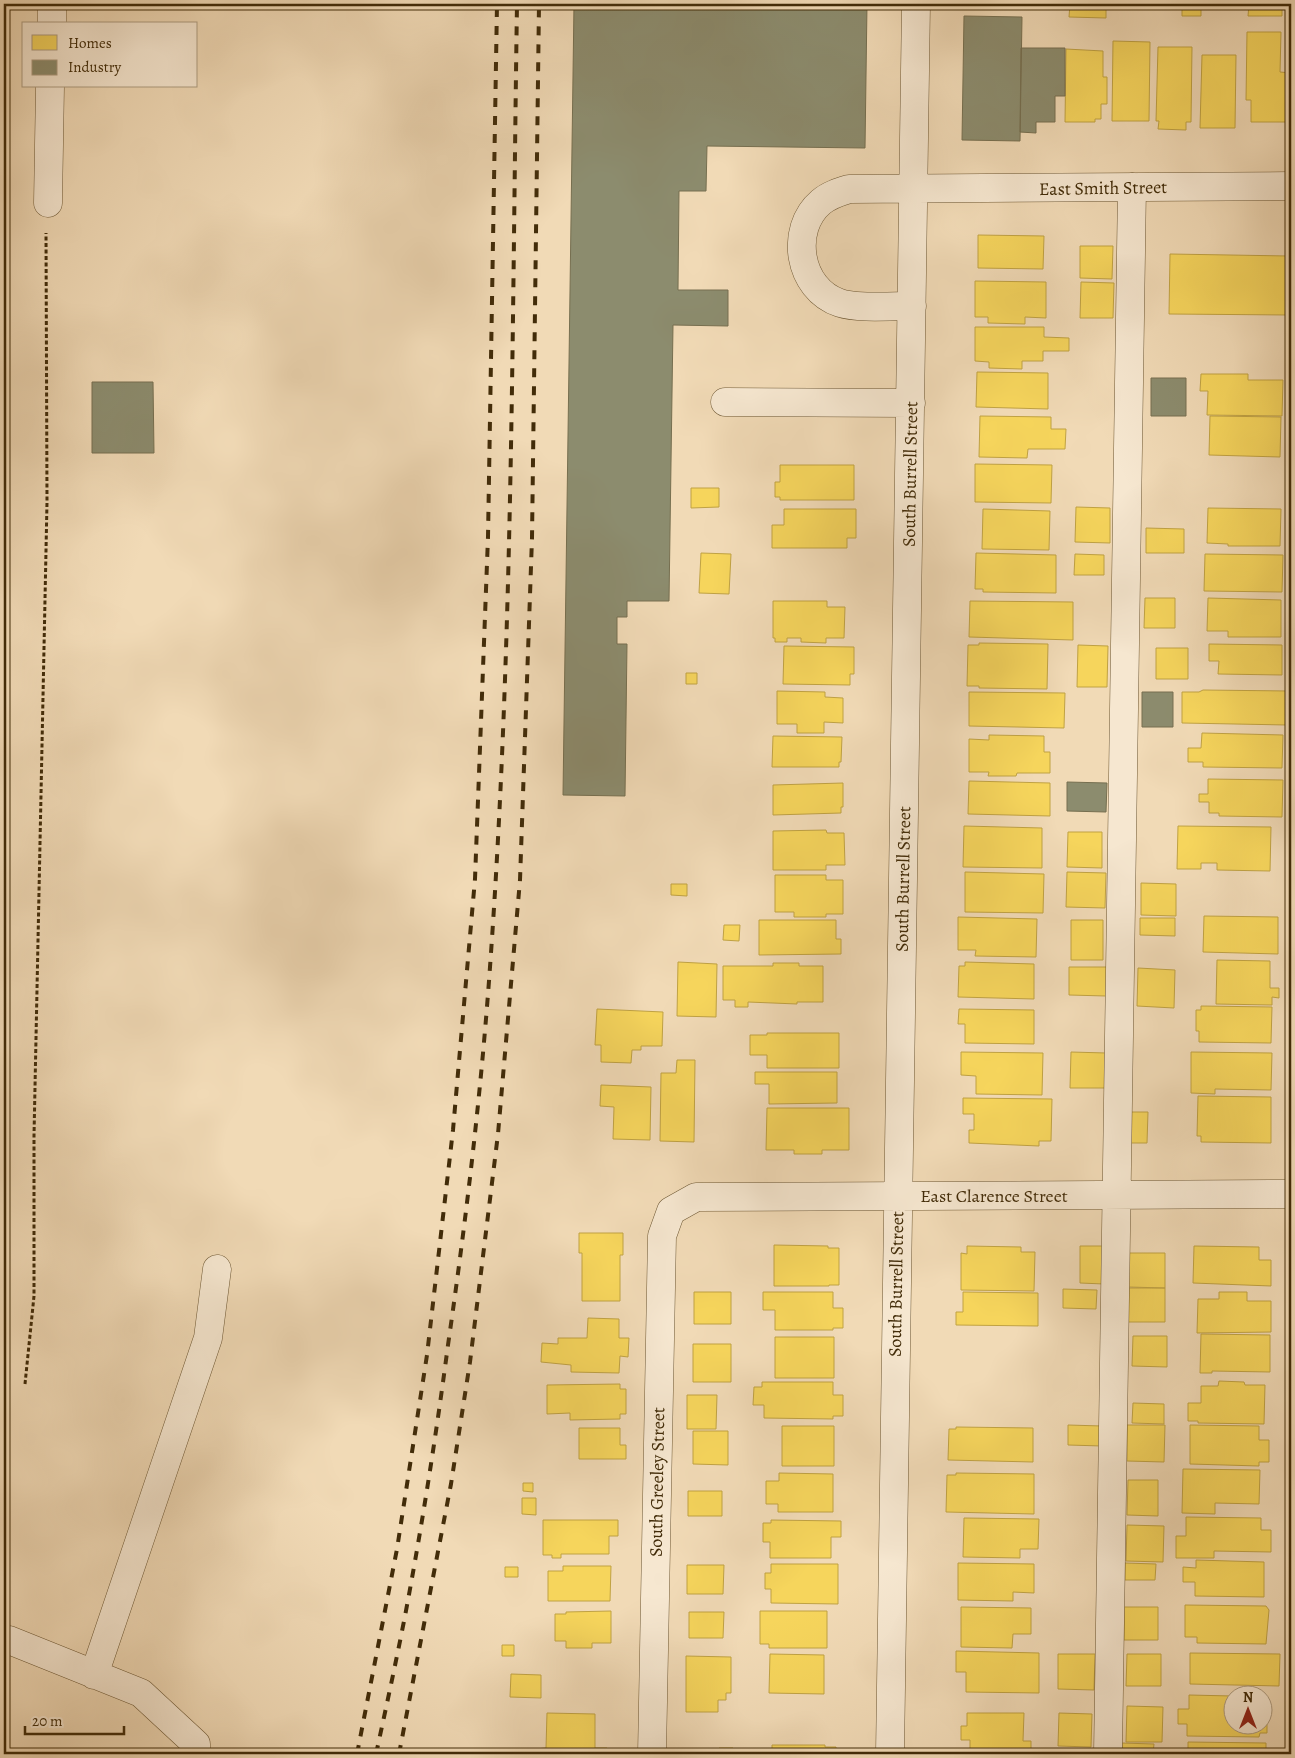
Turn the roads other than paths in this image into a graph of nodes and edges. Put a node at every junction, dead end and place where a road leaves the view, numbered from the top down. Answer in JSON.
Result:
{"nodes":[{"id":1,"x":52,"y":4,"type":"edge"},
{"id":2,"x":916,"y":4,"type":"edge"},
{"id":3,"x":52,"y":22,"type":"edge"},
{"id":4,"x":50,"y":88,"type":"edge"},
{"id":5,"x":1291,"y":186,"type":"edge"},
{"id":6,"x":1132,"y":187,"type":"junction"},
{"id":7,"x":914,"y":190,"type":"junction"},
{"id":8,"x":47,"y":214,"type":"road end"},
{"id":9,"x":912,"y":306,"type":"junction"},
{"id":10,"x":725,"y":402,"type":"dead end"},
{"id":11,"x":911,"y":403,"type":"junction"},
{"id":12,"x":1291,"y":1194,"type":"edge"},
{"id":13,"x":1117,"y":1195,"type":"junction"},
{"id":14,"x":897,"y":1196,"type":"junction"},
{"id":15,"x":671,"y":1211,"type":"joint"},
{"id":16,"x":217,"y":1269,"type":"dead end"},
{"id":17,"x":4,"y":1640,"type":"edge"},
{"id":18,"x":94,"y":1675,"type":"junction"},
{"id":19,"x":196,"y":1754,"type":"edge"},
{"id":20,"x":652,"y":1754,"type":"edge"},
{"id":21,"x":890,"y":1754,"type":"edge"},
{"id":22,"x":1108,"y":1754,"type":"edge"}],
"edges":[{"from":1,"to":3,"type":"street"},
{"from":2,"to":7,"type":"street","name":"South Burrell Street"},
{"from":4,"to":8,"type":"street"},
{"from":5,"to":6,"type":"street","name":"East Smith Street"},
{"from":6,"to":7,"type":"street","name":"East Smith Street"},
{"from":6,"to":13,"type":"street"},
{"from":7,"to":9,"type":"street","name":"South Burrell Street"},
{"from":7,"to":9,"type":"street"},
{"from":9,"to":11,"type":"street","name":"South Burrell Street"},
{"from":10,"to":11,"type":"street"},
{"from":11,"to":14,"type":"street","name":"South Burrell Street"},
{"from":12,"to":13,"type":"street","name":"East Clarence Street"},
{"from":13,"to":14,"type":"street","name":"East Clarence Street"},
{"from":13,"to":22,"type":"street"},
{"from":14,"to":15,"type":"street","name":"East Clarence Street"},
{"from":14,"to":21,"type":"street","name":"South Burrell Street"},
{"from":15,"to":20,"type":"street","name":"South Greeley Street"},
{"from":16,"to":18,"type":"street"},
{"from":17,"to":18,"type":"street"},
{"from":18,"to":19,"type":"street"}]}
